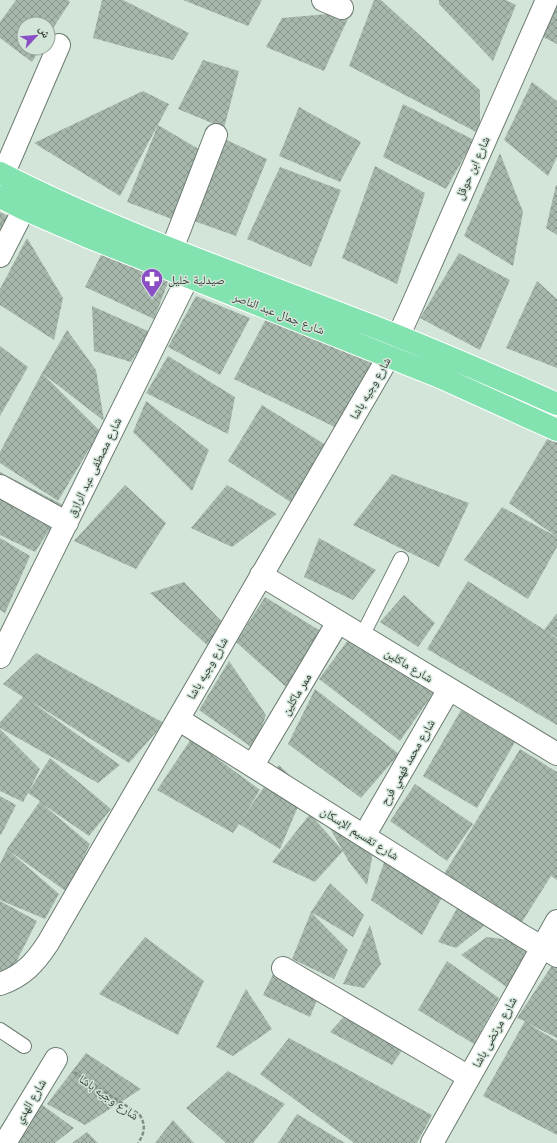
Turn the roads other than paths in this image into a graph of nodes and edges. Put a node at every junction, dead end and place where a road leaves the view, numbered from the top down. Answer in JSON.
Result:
{"nodes":[{"id":1,"x":547,"y":0,"type":"edge"},
{"id":2,"x":58,"y":45,"type":"dead end"},
{"id":3,"x":216,"y":135,"type":"dead end"},
{"id":4,"x":2,"y":174,"type":"edge"},
{"id":5,"x":0,"y":197,"type":"edge"},
{"id":6,"x":24,"y":209,"type":"junction"},
{"id":7,"x":172,"y":249,"type":"junction"},
{"id":8,"x":0,"y":256,"type":"edge"},
{"id":9,"x":188,"y":277,"type":"junction"},
{"id":10,"x":399,"y":336,"type":"junction"},
{"id":11,"x":389,"y":356,"type":"junction"},
{"id":12,"x":557,"y":404,"type":"edge"},
{"id":13,"x":557,"y":430,"type":"edge"},
{"id":14,"x":0,"y":486,"type":"edge"},
{"id":15,"x":67,"y":523,"type":"junction"},
{"id":16,"x":401,"y":559,"type":"dead end"},
{"id":17,"x":262,"y":575,"type":"junction"},
{"id":18,"x":338,"y":622,"type":"junction"},
{"id":19,"x":362,"y":636,"type":"junction"},
{"id":20,"x":0,"y":657,"type":"edge"},
{"id":21,"x":449,"y":689,"type":"junction"},
{"id":22,"x":178,"y":719,"type":"junction"},
{"id":23,"x":557,"y":754,"type":"edge"},
{"id":24,"x":253,"y":765,"type":"junction"},
{"id":25,"x":364,"y":836,"type":"junction"},
{"id":26,"x":557,"y":921,"type":"edge"},
{"id":27,"x":549,"y":952,"type":"edge"},
{"id":28,"x":284,"y":968,"type":"dead end"},
{"id":29,"x":0,"y":984,"type":"edge"},
{"id":30,"x":0,"y":1030,"type":"edge"},
{"id":31,"x":24,"y":1046,"type":"dead end"},
{"id":32,"x":56,"y":1059,"type":"road end"},
{"id":33,"x":469,"y":1077,"type":"junction"},
{"id":34,"x":5,"y":1143,"type":"edge"},
{"id":35,"x":432,"y":1143,"type":"edge"}],
"edges":[{"from":1,"to":10,"type":"street","name":"شارع ابن حوقل"},
{"from":2,"to":4,"type":"street"},
{"from":3,"to":7,"type":"street"},
{"from":4,"to":7,"type":"main road","name":"شارع جمال عبد الناصر"},
{"from":5,"to":6,"type":"main road","name":"شارع جمال عبد الناصر"},
{"from":6,"to":8,"type":"street"},
{"from":6,"to":9,"type":"main road","name":"شارع جمال عبد الناصر"},
{"from":7,"to":10,"type":"main road","name":"شارع جمال عبد الناصر"},
{"from":9,"to":11,"type":"main road","name":"شارع جمال عبد الناصر"},
{"from":9,"to":15,"type":"street","name":"شارع مصطفى عبد الرازق"},
{"from":10,"to":11,"type":"street","name":"شارع وجيه باشا"},
{"from":10,"to":12,"type":"main road","name":"شارع جمال عبد الناصر"},
{"from":11,"to":13,"type":"main road","name":"شارع جمال عبد الناصر"},
{"from":11,"to":17,"type":"street","name":"شارع وجيه باشا"},
{"from":14,"to":15,"type":"street"},
{"from":15,"to":20,"type":"street","name":"شارع مصطفى عبد الرازق"},
{"from":16,"to":19,"type":"lane"},
{"from":17,"to":18,"type":"street","name":"شارع ماكلين"},
{"from":17,"to":22,"type":"street","name":"شارع وجيه باشا"},
{"from":18,"to":19,"type":"street","name":"شارع ماكلين"},
{"from":18,"to":24,"type":"street","name":"ممر ماكلين"},
{"from":19,"to":21,"type":"street","name":"شارع ماكلين"},
{"from":21,"to":23,"type":"street","name":"شارع ماكلين"},
{"from":21,"to":25,"type":"street","name":"شارع محمد فهمي فرح"},
{"from":22,"to":24,"type":"street","name":"شارع تقسيم الإسكان"},
{"from":22,"to":29,"type":"street","name":"شارع وجيه باشا"},
{"from":24,"to":25,"type":"street","name":"شارع تقسيم الإسكان"},
{"from":25,"to":27,"type":"street","name":"شارع تقسيم الإسكان"},
{"from":26,"to":27,"type":"street","name":"شارع مرتضى باشا"},
{"from":27,"to":33,"type":"street","name":"شارع مرتضى باشا"},
{"from":28,"to":33,"type":"street"},
{"from":30,"to":31,"type":"lane"},
{"from":32,"to":34,"type":"street","name":"شارع الهدي"},
{"from":33,"to":35,"type":"street","name":"شارع مرتضى باشا"}]}
